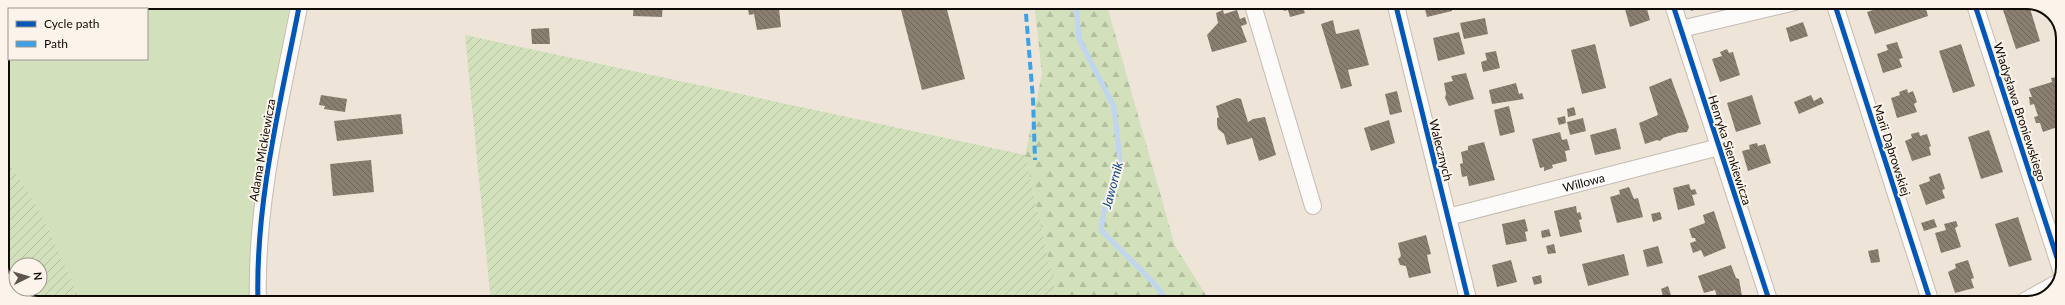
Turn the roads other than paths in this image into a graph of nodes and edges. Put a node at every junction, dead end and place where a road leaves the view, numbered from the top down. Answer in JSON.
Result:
{"nodes":[{"id":1,"x":299,"y":9,"type":"edge"},
{"id":2,"x":1254,"y":9,"type":"edge"},
{"id":3,"x":1397,"y":9,"type":"edge"},
{"id":4,"x":1674,"y":9,"type":"edge"},
{"id":5,"x":1764,"y":9,"type":"edge"},
{"id":6,"x":1836,"y":9,"type":"edge"},
{"id":7,"x":1976,"y":9,"type":"edge"},
{"id":8,"x":1681,"y":28,"type":"junction"},
{"id":9,"x":1719,"y":147,"type":"junction"},
{"id":10,"x":1313,"y":206,"type":"dead end"},
{"id":11,"x":1448,"y":217,"type":"junction"},
{"id":12,"x":2056,"y":255,"type":"edge"},
{"id":13,"x":258,"y":296,"type":"edge"},
{"id":14,"x":1467,"y":296,"type":"edge"},
{"id":15,"x":1768,"y":296,"type":"edge"},
{"id":16,"x":1929,"y":296,"type":"edge"}],
"edges":[{"from":1,"to":13,"type":"street","name":"Adama Mickiewicza"},
{"from":2,"to":10,"type":"street"},
{"from":3,"to":11,"type":"street","name":"Walecznych"},
{"from":4,"to":8,"type":"street","name":"Henryka Sienkiewicza"},
{"from":5,"to":8,"type":"street"},
{"from":6,"to":16,"type":"street","name":"Marii Dąbrowskiej"},
{"from":7,"to":12,"type":"street","name":"Władysława Broniewskiego"},
{"from":8,"to":9,"type":"street","name":"Henryka Sienkiewicza"},
{"from":9,"to":11,"type":"street","name":"Willowa"},
{"from":9,"to":15,"type":"street","name":"Henryka Sienkiewicza"},
{"from":11,"to":14,"type":"street","name":"Walecznych"}]}
